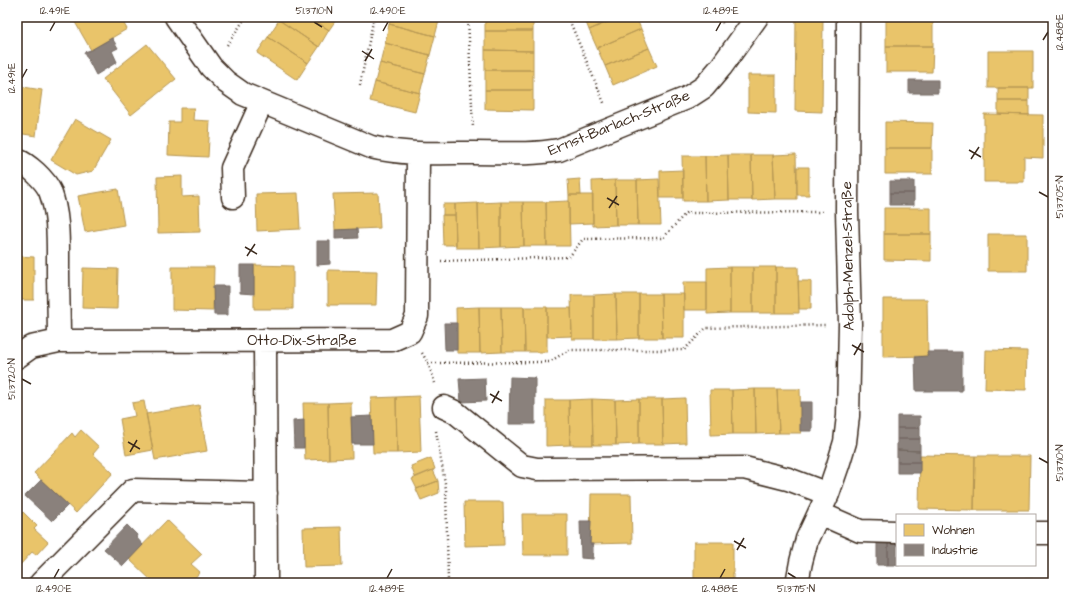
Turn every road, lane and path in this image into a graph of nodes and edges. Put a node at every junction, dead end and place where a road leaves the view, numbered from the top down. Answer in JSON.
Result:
{"nodes":[{"id":1,"x":176,"y":17,"type":"edge"},
{"id":2,"x":246,"y":17,"type":"edge"},
{"id":3,"x":374,"y":17,"type":"edge"},
{"id":4,"x":468,"y":17,"type":"edge"},
{"id":5,"x":568,"y":17,"type":"edge"},
{"id":6,"x":757,"y":17,"type":"edge"},
{"id":7,"x":848,"y":17,"type":"edge"},
{"id":8,"x":211,"y":67,"type":"junction"},
{"id":9,"x":360,"y":85,"type":"dead end"},
{"id":10,"x":262,"y":102,"type":"junction"},
{"id":11,"x":614,"y":128,"type":"junction"},
{"id":12,"x":474,"y":153,"type":"junction"},
{"id":13,"x":418,"y":154,"type":"junction"},
{"id":14,"x":17,"y":160,"type":"edge"},
{"id":15,"x":233,"y":197,"type":"dead end"},
{"id":16,"x":847,"y":211,"type":"junction"},
{"id":17,"x":417,"y":262,"type":"junction"},
{"id":18,"x":850,"y":324,"type":"junction"},
{"id":19,"x":410,"y":332,"type":"junction"},
{"id":20,"x":59,"y":340,"type":"junction"},
{"id":21,"x":265,"y":340,"type":"junction"},
{"id":22,"x":17,"y":357,"type":"edge"},
{"id":23,"x":428,"y":363,"type":"junction"},
{"id":24,"x":444,"y":407,"type":"junction"},
{"id":25,"x":266,"y":492,"type":"junction"},
{"id":26,"x":823,"y":504,"type":"junction"},
{"id":27,"x":896,"y":532,"type":"edge"},
{"id":28,"x":1036,"y":533,"type":"edge"},
{"id":29,"x":1053,"y":533,"type":"edge"},
{"id":30,"x":41,"y":583,"type":"edge"},
{"id":31,"x":266,"y":583,"type":"edge"},
{"id":32,"x":448,"y":583,"type":"edge"},
{"id":33,"x":797,"y":583,"type":"edge"}],
"edges":[{"from":1,"to":8,"type":"street","name":"Ernst-Barlach-Straße"},
{"from":2,"to":8,"type":"path"},
{"from":3,"to":9,"type":"path"},
{"from":4,"to":12,"type":"path"},
{"from":5,"to":11,"type":"path"},
{"from":6,"to":11,"type":"street","name":"Ernst-Barlach-Straße"},
{"from":7,"to":16,"type":"street","name":"Adolph-Menzel-Straße"},
{"from":8,"to":10,"type":"street","name":"Ernst-Barlach-Straße"},
{"from":10,"to":13,"type":"street","name":"Ernst-Barlach-Straße"},
{"from":10,"to":15,"type":"street"},
{"from":11,"to":12,"type":"street","name":"Ernst-Barlach-Straße"},
{"from":12,"to":13,"type":"street","name":"Ernst-Barlach-Straße"},
{"from":13,"to":17,"type":"street"},
{"from":14,"to":20,"type":"street"},
{"from":16,"to":17,"type":"path"},
{"from":16,"to":18,"type":"street","name":"Adolph-Menzel-Straße"},
{"from":17,"to":19,"type":"street"},
{"from":18,"to":23,"type":"path"},
{"from":18,"to":26,"type":"street","name":"Adolph-Menzel-Straße"},
{"from":19,"to":21,"type":"street","name":"Otto-Dix-Straße"},
{"from":19,"to":23,"type":"path"},
{"from":20,"to":21,"type":"street","name":"Otto-Dix-Straße"},
{"from":20,"to":22,"type":"street","name":"Otto-Dix-Straße"},
{"from":21,"to":25,"type":"street"},
{"from":23,"to":24,"type":"path"},
{"from":24,"to":26,"type":"street"},
{"from":24,"to":32,"type":"path"},
{"from":25,"to":30,"type":"street"},
{"from":25,"to":31,"type":"street"},
{"from":26,"to":27,"type":"street"},
{"from":26,"to":33,"type":"street","name":"Adolph-Menzel-Straße"},
{"from":28,"to":29,"type":"street"}]}
